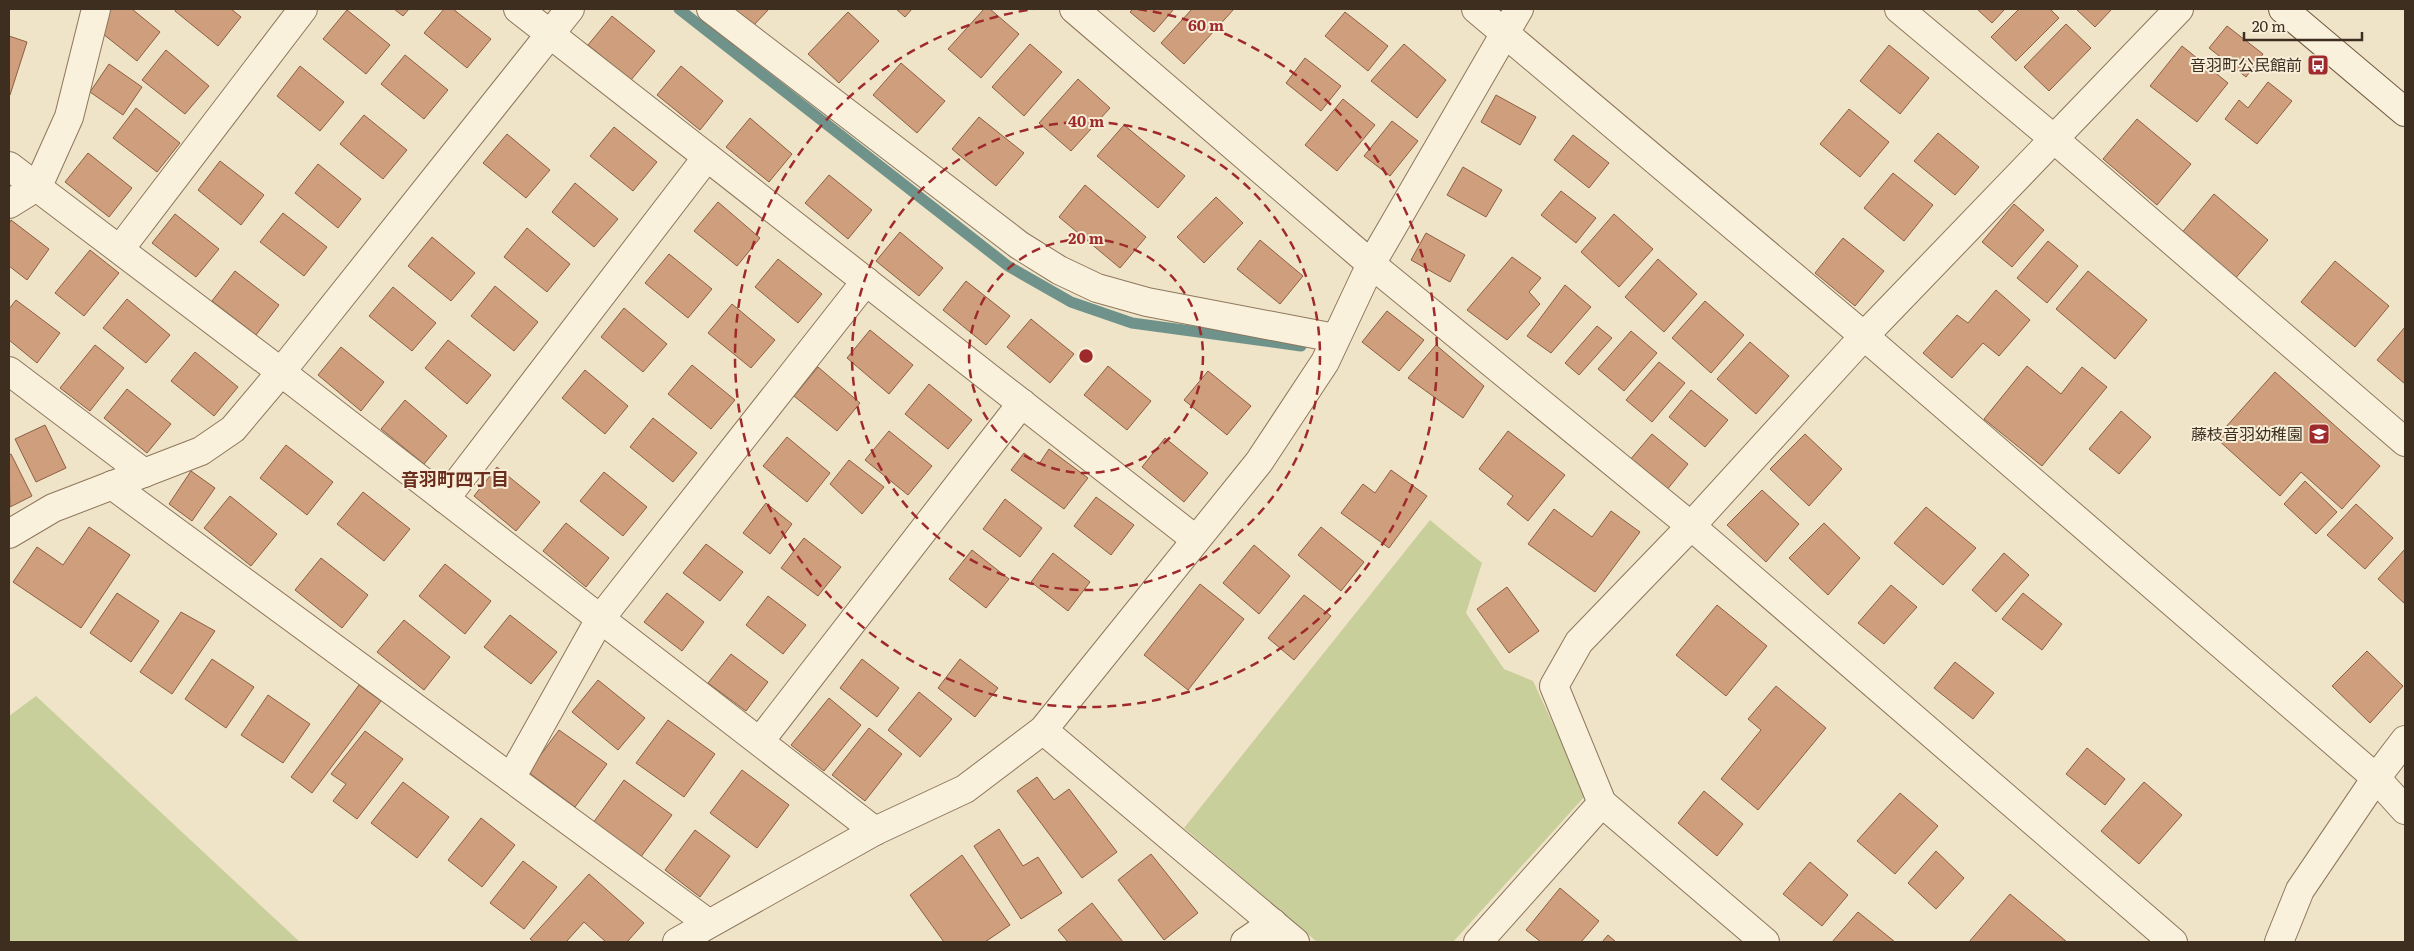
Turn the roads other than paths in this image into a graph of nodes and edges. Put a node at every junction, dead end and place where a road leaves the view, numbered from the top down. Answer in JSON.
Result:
{"nodes":[{"id":1,"x":96,"y":9,"type":"edge"},
{"id":2,"x":303,"y":9,"type":"edge"},
{"id":3,"x":518,"y":9,"type":"edge"},
{"id":4,"x":570,"y":9,"type":"edge"},
{"id":5,"x":711,"y":9,"type":"edge"},
{"id":6,"x":1074,"y":9,"type":"edge"},
{"id":7,"x":1476,"y":9,"type":"edge"},
{"id":8,"x":1519,"y":9,"type":"edge"},
{"id":9,"x":1899,"y":9,"type":"edge"},
{"id":10,"x":2179,"y":9,"type":"edge"},
{"id":11,"x":2283,"y":9,"type":"edge"},
{"id":12,"x":551,"y":34,"type":"junction"},
{"id":13,"x":1505,"y":34,"type":"junction"},
{"id":14,"x":2405,"y":112,"type":"edge"},
{"id":15,"x":2054,"y":139,"type":"junction"},
{"id":16,"x":707,"y":157,"type":"junction"},
{"id":17,"x":9,"y":166,"type":"edge"},
{"id":18,"x":38,"y":186,"type":"junction"},
{"id":19,"x":9,"y":204,"type":"edge"},
{"id":20,"x":120,"y":249,"type":"junction"},
{"id":21,"x":1371,"y":264,"type":"junction"},
{"id":22,"x":866,"y":281,"type":"junction"},
{"id":23,"x":1864,"y":336,"type":"junction"},
{"id":24,"x":1335,"y":338,"type":"junction"},
{"id":25,"x":9,"y":371,"type":"edge"},
{"id":26,"x":281,"y":372,"type":"junction"},
{"id":27,"x":1022,"y":403,"type":"junction"},
{"id":28,"x":2405,"y":442,"type":"edge"},
{"id":29,"x":144,"y":472,"type":"junction"},
{"id":30,"x":112,"y":485,"type":"junction"},
{"id":31,"x":445,"y":498,"type":"junction"},
{"id":32,"x":1691,"y":526,"type":"junction"},
{"id":33,"x":9,"y":534,"type":"edge"},
{"id":34,"x":1195,"y":539,"type":"junction"},
{"id":35,"x":600,"y":619,"type":"junction"},
{"id":36,"x":1043,"y":730,"type":"junction"},
{"id":37,"x":2405,"y":740,"type":"edge"},
{"id":38,"x":760,"y":741,"type":"junction"},
{"id":39,"x":511,"y":778,"type":"junction"},
{"id":40,"x":2376,"y":778,"type":"junction"},
{"id":41,"x":1602,"y":803,"type":"junction"},
{"id":42,"x":2405,"y":810,"type":"edge"},
{"id":43,"x":875,"y":830,"type":"junction"},
{"id":44,"x":708,"y":923,"type":"junction"},
{"id":45,"x":1273,"y":924,"type":"junction"},
{"id":46,"x":677,"y":942,"type":"edge"},
{"id":47,"x":1245,"y":942,"type":"edge"},
{"id":48,"x":1296,"y":942,"type":"edge"},
{"id":49,"x":1478,"y":942,"type":"edge"},
{"id":50,"x":1765,"y":942,"type":"edge"},
{"id":51,"x":2173,"y":942,"type":"edge"},
{"id":52,"x":2279,"y":942,"type":"edge"}],
"edges":[{"from":1,"to":18,"type":"street"},
{"from":2,"to":20,"type":"street"},
{"from":3,"to":12,"type":"street"},
{"from":4,"to":12,"type":"street"},
{"from":5,"to":24,"type":"street"},
{"from":6,"to":21,"type":"street"},
{"from":7,"to":13,"type":"street"},
{"from":8,"to":13,"type":"street"},
{"from":9,"to":15,"type":"street"},
{"from":10,"to":15,"type":"street"},
{"from":11,"to":14,"type":"street"},
{"from":12,"to":16,"type":"street"},
{"from":12,"to":26,"type":"street"},
{"from":13,"to":21,"type":"street"},
{"from":13,"to":23,"type":"street"},
{"from":15,"to":23,"type":"street"},
{"from":15,"to":28,"type":"street"},
{"from":16,"to":22,"type":"street"},
{"from":16,"to":31,"type":"street"},
{"from":17,"to":18,"type":"street"},
{"from":18,"to":19,"type":"street"},
{"from":18,"to":20,"type":"street"},
{"from":20,"to":26,"type":"street"},
{"from":21,"to":24,"type":"street"},
{"from":21,"to":32,"type":"street"},
{"from":22,"to":27,"type":"street"},
{"from":22,"to":35,"type":"street"},
{"from":23,"to":32,"type":"street"},
{"from":23,"to":40,"type":"street"},
{"from":24,"to":34,"type":"street"},
{"from":25,"to":29,"type":"street"},
{"from":26,"to":29,"type":"street"},
{"from":26,"to":31,"type":"street"},
{"from":27,"to":34,"type":"street"},
{"from":27,"to":38,"type":"street"},
{"from":29,"to":30,"type":"street"},
{"from":30,"to":33,"type":"street"},
{"from":30,"to":39,"type":"street"},
{"from":31,"to":35,"type":"street"},
{"from":32,"to":41,"type":"street"},
{"from":32,"to":51,"type":"street"},
{"from":34,"to":36,"type":"street"},
{"from":35,"to":38,"type":"street"},
{"from":35,"to":39,"type":"street"},
{"from":36,"to":43,"type":"street"},
{"from":36,"to":45,"type":"street"},
{"from":37,"to":40,"type":"street"},
{"from":38,"to":43,"type":"street"},
{"from":39,"to":44,"type":"street"},
{"from":40,"to":42,"type":"street"},
{"from":40,"to":52,"type":"street"},
{"from":41,"to":49,"type":"street"},
{"from":41,"to":50,"type":"street"},
{"from":43,"to":44,"type":"street"},
{"from":44,"to":46,"type":"street"},
{"from":45,"to":47,"type":"street"},
{"from":45,"to":48,"type":"street"}]}
